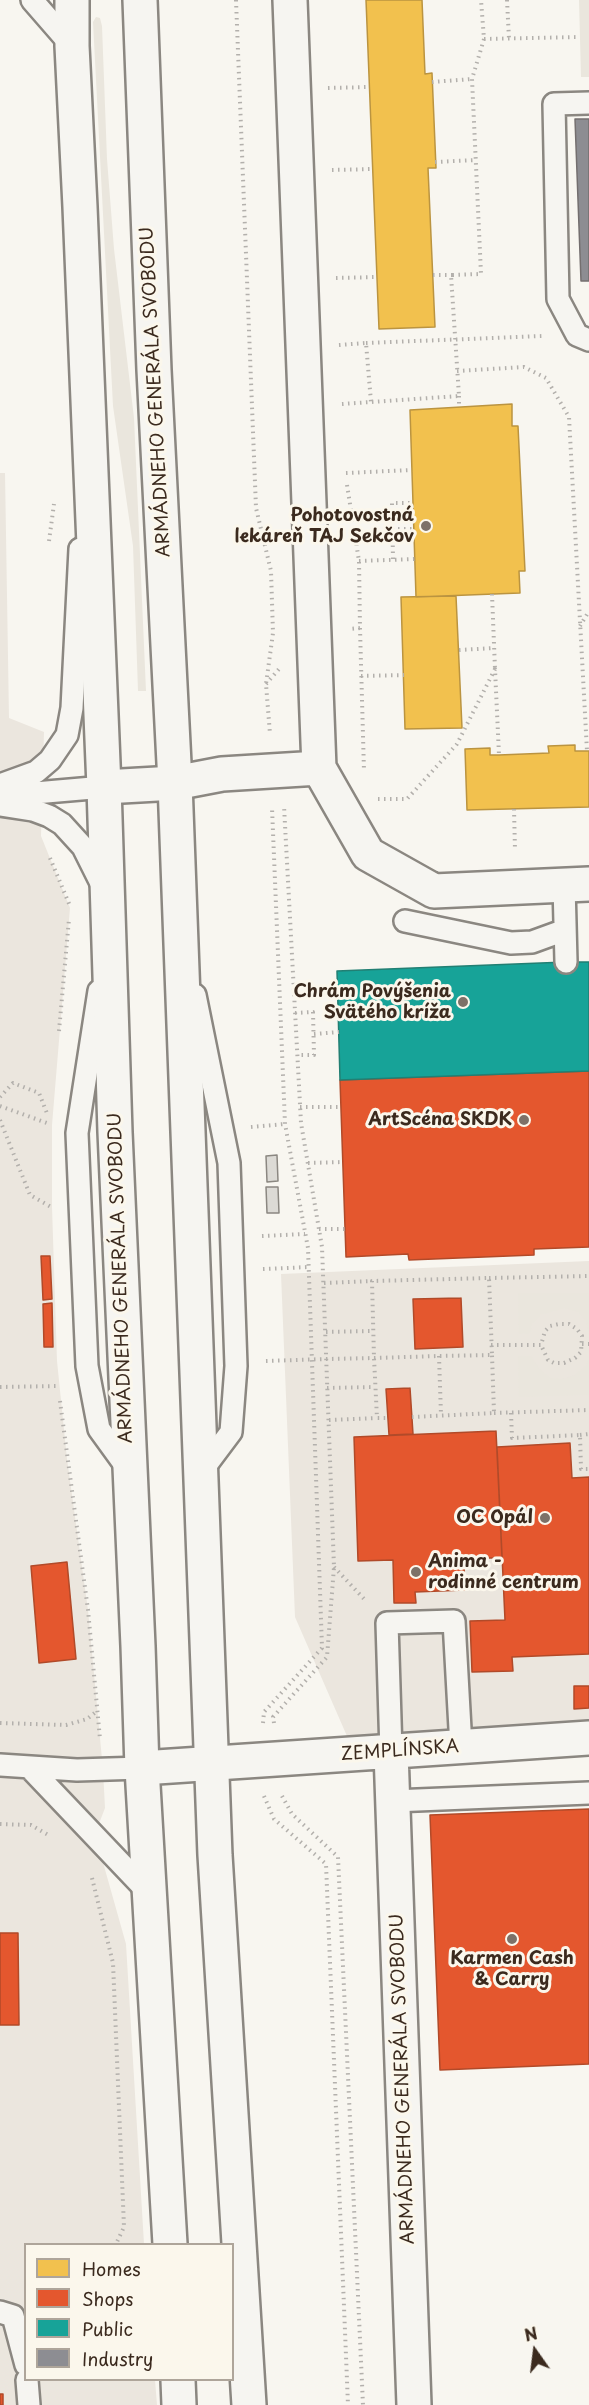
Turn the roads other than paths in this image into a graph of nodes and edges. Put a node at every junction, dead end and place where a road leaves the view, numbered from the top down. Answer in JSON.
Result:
{"nodes":[{"id":1,"x":32,"y":0,"type":"edge"},
{"id":2,"x":72,"y":0,"type":"edge"},
{"id":3,"x":140,"y":0,"type":"edge"},
{"id":4,"x":290,"y":0,"type":"edge"},
{"id":5,"x":72,"y":46,"type":"junction"},
{"id":6,"x":589,"y":104,"type":"edge"},
{"id":7,"x":583,"y":337,"type":"edge"},
{"id":8,"x":90,"y":423,"type":"junction"},
{"id":9,"x":320,"y":768,"type":"junction"},
{"id":10,"x":175,"y":783,"type":"junction"},
{"id":11,"x":0,"y":785,"type":"edge"},
{"id":12,"x":104,"y":787,"type":"junction"},
{"id":13,"x":0,"y":796,"type":"edge"},
{"id":14,"x":0,"y":806,"type":"edge"},
{"id":15,"x":576,"y":885,"type":"edge"},
{"id":16,"x":107,"y":897,"type":"junction"},
{"id":17,"x":405,"y":921,"type":"dead end"},
{"id":18,"x":565,"y":930,"type":"junction"},
{"id":19,"x":566,"y":962,"type":"dead end"},
{"id":20,"x":589,"y":1738,"type":"edge"},
{"id":21,"x":461,"y":1747,"type":"junction"},
{"id":22,"x":391,"y":1752,"type":"junction"},
{"id":23,"x":211,"y":1764,"type":"junction"},
{"id":24,"x":0,"y":1765,"type":"edge"},
{"id":25,"x":30,"y":1768,"type":"junction"},
{"id":26,"x":142,"y":1768,"type":"junction"},
{"id":27,"x":589,"y":1793,"type":"edge"},
{"id":28,"x":393,"y":1801,"type":"junction"},
{"id":29,"x":148,"y":1892,"type":"junction"},
{"id":30,"x":170,"y":2243,"type":"edge"},
{"id":31,"x":0,"y":2312,"type":"edge"},
{"id":32,"x":24,"y":2357,"type":"edge"},
{"id":33,"x":27,"y":2381,"type":"edge"},
{"id":34,"x":178,"y":2381,"type":"edge"},
{"id":35,"x":29,"y":2405,"type":"edge"},
{"id":36,"x":179,"y":2405,"type":"edge"},
{"id":37,"x":249,"y":2405,"type":"edge"},
{"id":38,"x":414,"y":2405,"type":"edge"}],
"edges":[{"from":1,"to":5,"type":"lane"},
{"from":2,"to":5,"type":"street","name":"ARMÁDNEHO GENERÁLA SVOBODU"},
{"from":3,"to":10,"type":"street","name":"ARMÁDNEHO GENERÁLA SVOBODU"},
{"from":4,"to":9,"type":"street"},
{"from":5,"to":8,"type":"street","name":"ARMÁDNEHO GENERÁLA SVOBODU"},
{"from":6,"to":7,"type":"lane"},
{"from":8,"to":11,"type":"lane","name":"ARMÁDNEHO GENERÁLA SVOBODU"},
{"from":8,"to":12,"type":"street","name":"ARMÁDNEHO GENERÁLA SVOBODU"},
{"from":9,"to":10,"type":"street"},
{"from":9,"to":15,"type":"street"},
{"from":10,"to":12,"type":"street"},
{"from":10,"to":23,"type":"street","name":"ARMÁDNEHO GENERÁLA SVOBODU"},
{"from":12,"to":13,"type":"lane"},
{"from":12,"to":16,"type":"street","name":"ARMÁDNEHO GENERÁLA SVOBODU"},
{"from":14,"to":16,"type":"lane"},
{"from":15,"to":18,"type":"lane"},
{"from":16,"to":26,"type":"street","name":"ARMÁDNEHO GENERÁLA SVOBODU"},
{"from":17,"to":18,"type":"lane"},
{"from":18,"to":19,"type":"lane"},
{"from":20,"to":21,"type":"street","name":"ZEMPLÍNSKA"},
{"from":21,"to":22,"type":"street","name":"ZEMPLÍNSKA"},
{"from":21,"to":22,"type":"lane"},
{"from":22,"to":23,"type":"street","name":"ZEMPLÍNSKA"},
{"from":22,"to":28,"type":"street","name":"ARMÁDNEHO GENERÁLA SVOBODU"},
{"from":23,"to":26,"type":"street"},
{"from":23,"to":37,"type":"street","name":"ARMÁDNEHO GENERÁLA SVOBODU"},
{"from":24,"to":25,"type":"lane"},
{"from":25,"to":26,"type":"lane"},
{"from":25,"to":29,"type":"lane"},
{"from":26,"to":29,"type":"street","name":"ARMÁDNEHO GENERÁLA SVOBODU"},
{"from":27,"to":28,"type":"lane"},
{"from":28,"to":38,"type":"street","name":"ARMÁDNEHO GENERÁLA SVOBODU"},
{"from":29,"to":30,"type":"street","name":"ARMÁDNEHO GENERÁLA SVOBODU"},
{"from":31,"to":32,"type":"lane"},
{"from":33,"to":35,"type":"lane"},
{"from":34,"to":36,"type":"street"}]}
